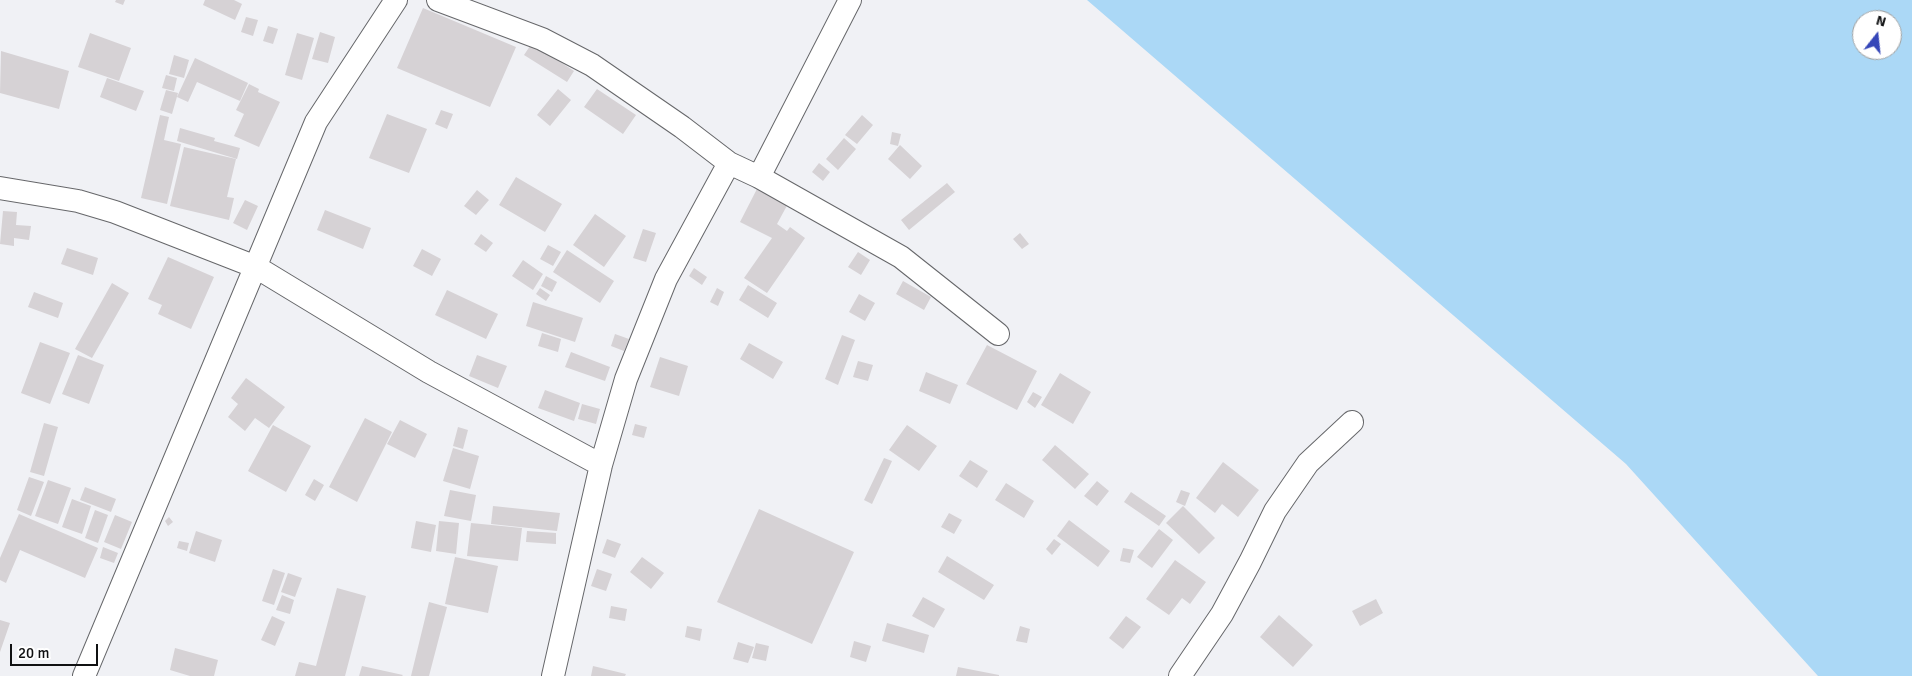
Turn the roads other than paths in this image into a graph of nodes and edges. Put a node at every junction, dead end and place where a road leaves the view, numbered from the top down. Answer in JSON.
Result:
{"nodes":[{"id":1,"x":396,"y":0,"type":"edge"},
{"id":2,"x":438,"y":0,"type":"edge"},
{"id":3,"x":850,"y":0,"type":"edge"},
{"id":4,"x":729,"y":162,"type":"junction"},
{"id":5,"x":759,"y":177,"type":"junction"},
{"id":6,"x":0,"y":188,"type":"edge"},
{"id":7,"x":256,"y":267,"type":"junction"},
{"id":8,"x":998,"y":334,"type":"dead end"},
{"id":9,"x":1352,"y":422,"type":"dead end"},
{"id":10,"x":601,"y":464,"type":"junction"},
{"id":11,"x":84,"y":676,"type":"edge"},
{"id":12,"x":553,"y":676,"type":"edge"},
{"id":13,"x":1180,"y":676,"type":"edge"}],
"edges":[{"from":1,"to":7,"type":"street"},
{"from":2,"to":4,"type":"street"},
{"from":3,"to":5,"type":"street"},
{"from":4,"to":5,"type":"street"},
{"from":4,"to":10,"type":"street"},
{"from":5,"to":8,"type":"street"},
{"from":6,"to":7,"type":"street"},
{"from":7,"to":10,"type":"street"},
{"from":7,"to":11,"type":"street"},
{"from":9,"to":13,"type":"street"},
{"from":10,"to":12,"type":"street"}]}
